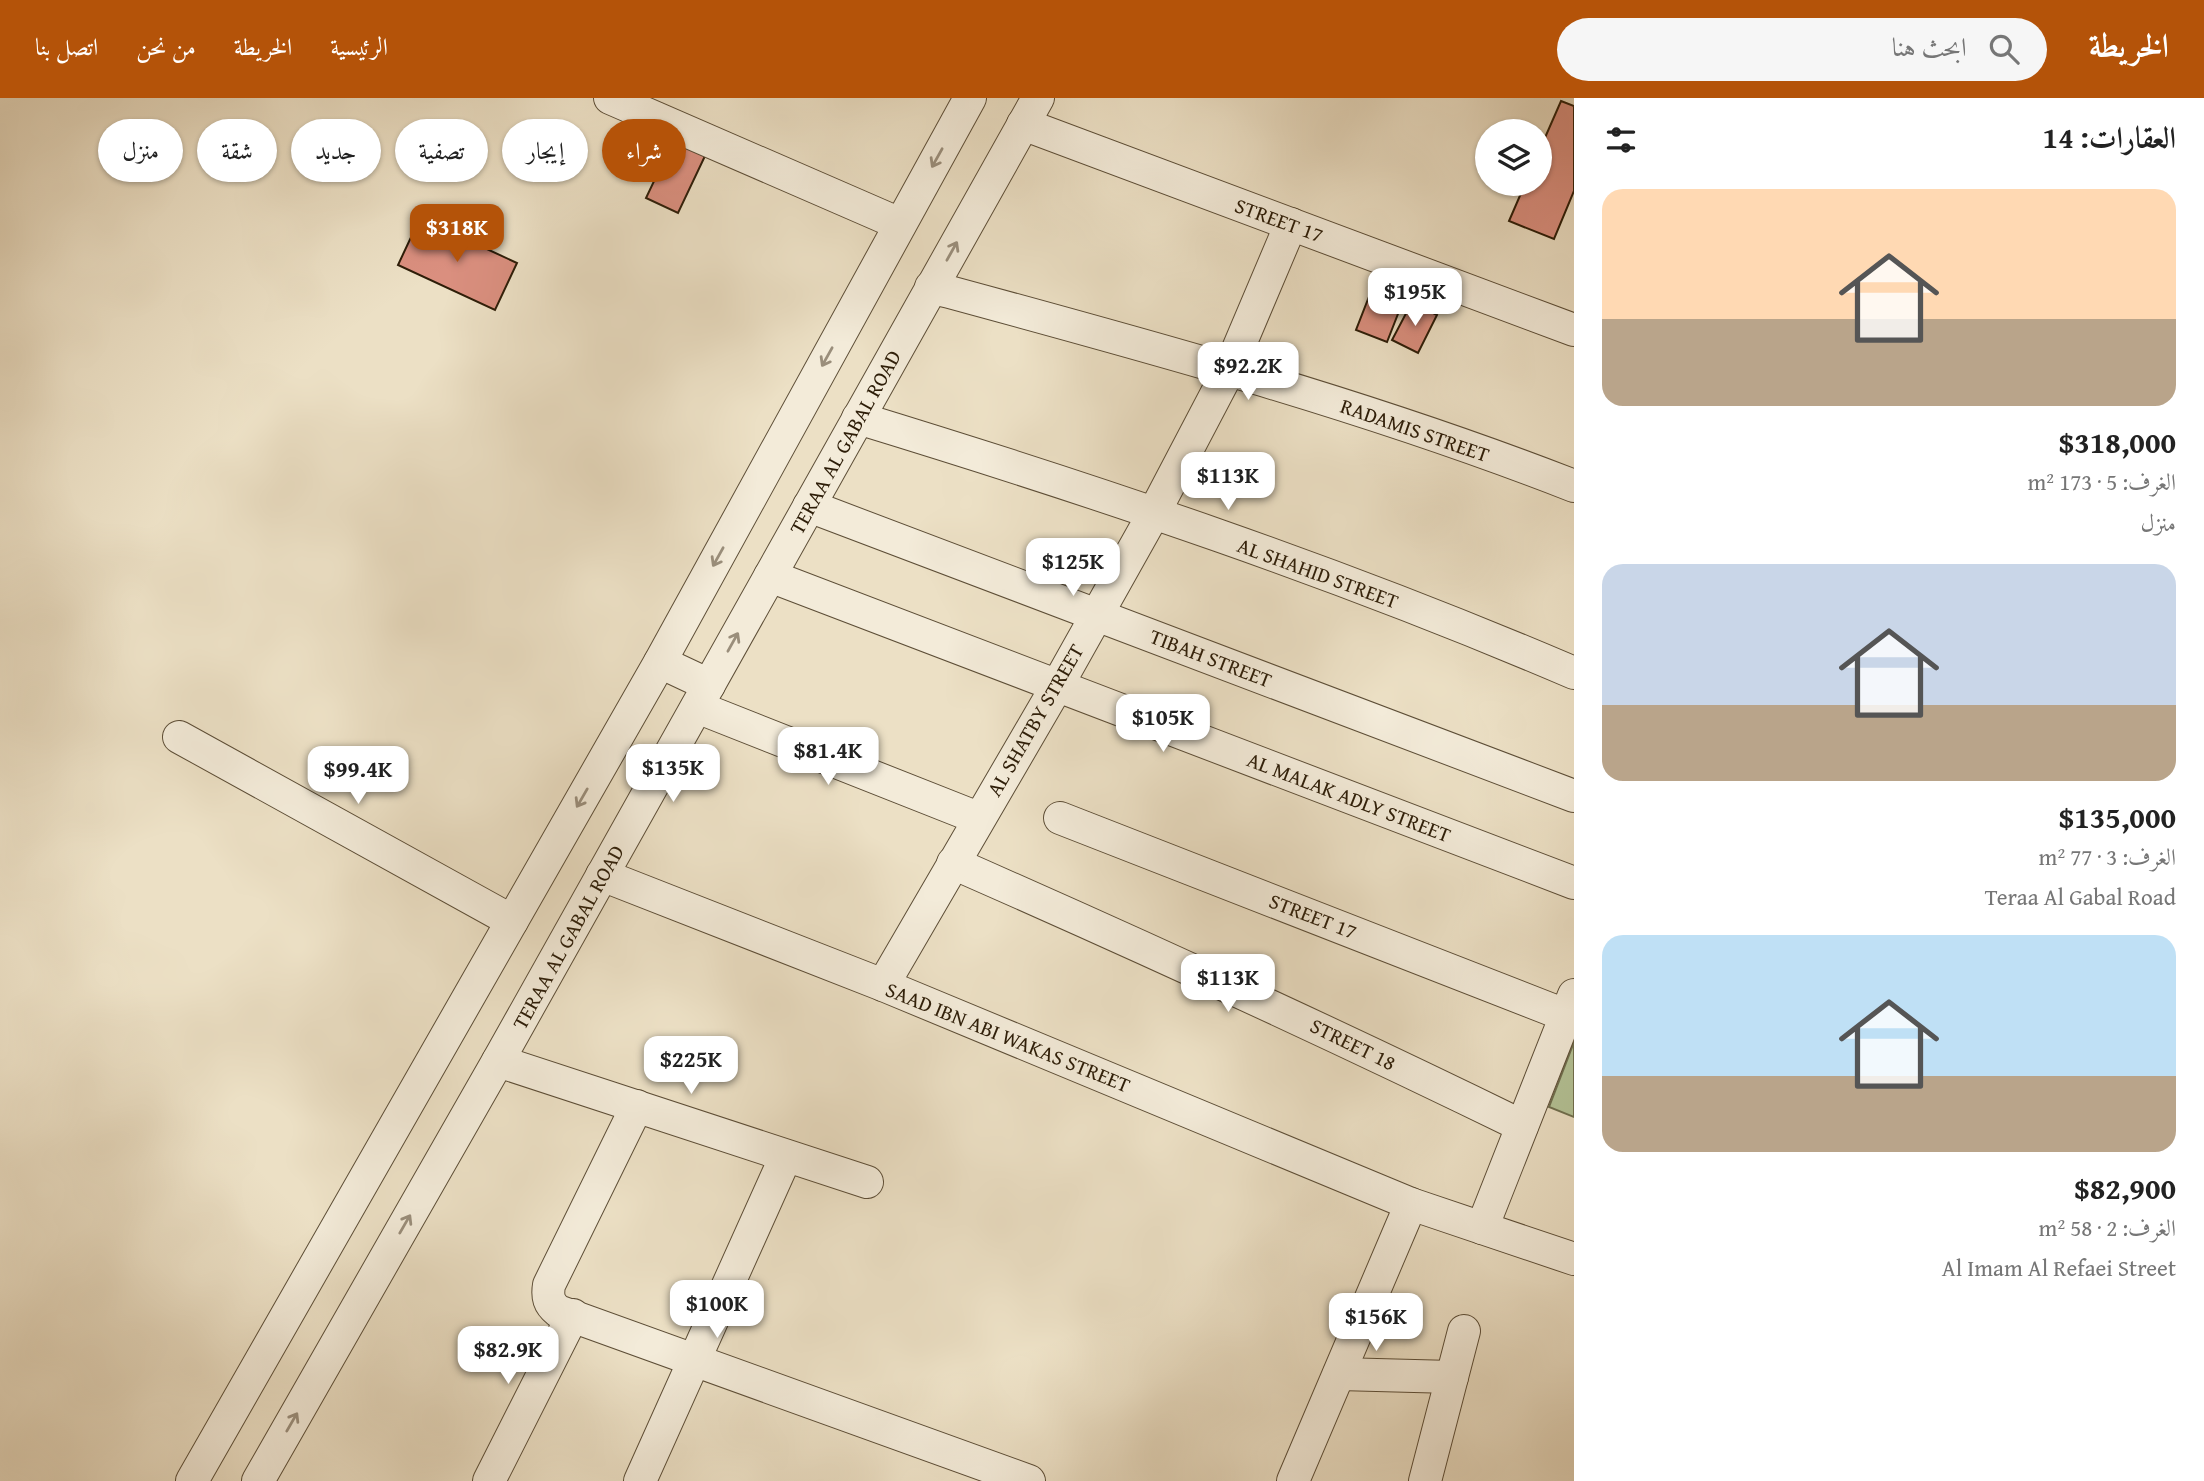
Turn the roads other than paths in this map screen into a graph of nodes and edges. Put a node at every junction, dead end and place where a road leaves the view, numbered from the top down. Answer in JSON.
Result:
{"nodes":[{"id":1,"x":610,"y":98,"type":"edge"},
{"id":2,"x":970,"y":98,"type":"edge"},
{"id":3,"x":1030,"y":111,"type":"edge"},
{"id":4,"x":900,"y":224,"type":"junction"},
{"id":5,"x":1291,"y":225,"type":"junction"},
{"id":6,"x":932,"y":287,"type":"junction"},
{"id":7,"x":1574,"y":330,"type":"edge"},
{"id":8,"x":1230,"y":368,"type":"junction"},
{"id":9,"x":858,"y":418,"type":"junction"},
{"id":10,"x":1574,"y":486,"type":"edge"},
{"id":11,"x":809,"y":506,"type":"junction"},
{"id":12,"x":1154,"y":513,"type":"junction"},
{"id":13,"x":770,"y":576,"type":"junction"},
{"id":14,"x":1095,"y":613,"type":"junction"},
{"id":15,"x":660,"y":662,"type":"junction"},
{"id":16,"x":1574,"y":673,"type":"edge"},
{"id":17,"x":1057,"y":686,"type":"junction"},
{"id":18,"x":703,"y":696,"type":"junction"},
{"id":19,"x":179,"y":737,"type":"dead end"},
{"id":20,"x":1574,"y":796,"type":"edge"},
{"id":21,"x":978,"y":818,"type":"junction"},
{"id":22,"x":1060,"y":818,"type":"dead end"},
{"id":23,"x":953,"y":863,"type":"junction"},
{"id":24,"x":603,"y":875,"type":"junction"},
{"id":25,"x":1574,"y":883,"type":"edge"},
{"id":26,"x":512,"y":921,"type":"junction"},
{"id":27,"x":883,"y":985,"type":"junction"},
{"id":28,"x":1569,"y":1005,"type":"edge"},
{"id":29,"x":498,"y":1061,"type":"junction"},
{"id":30,"x":637,"y":1106,"type":"junction"},
{"id":31,"x":1522,"y":1126,"type":"junction"},
{"id":32,"x":786,"y":1156,"type":"junction"},
{"id":33,"x":867,"y":1182,"type":"dead end"},
{"id":34,"x":1411,"y":1204,"type":"junction"},
{"id":35,"x":1482,"y":1228,"type":"junction"},
{"id":36,"x":1574,"y":1259,"type":"edge"},
{"id":37,"x":573,"y":1315,"type":"junction"},
{"id":38,"x":1464,"y":1331,"type":"dead end"},
{"id":39,"x":694,"y":1360,"type":"junction"},
{"id":40,"x":1339,"y":1374,"type":"junction"},
{"id":41,"x":1452,"y":1377,"type":"junction"},
{"id":42,"x":1013,"y":1478,"type":"edge"},
{"id":43,"x":192,"y":1481,"type":"edge"},
{"id":44,"x":258,"y":1481,"type":"edge"},
{"id":45,"x":489,"y":1481,"type":"edge"},
{"id":46,"x":640,"y":1481,"type":"edge"},
{"id":47,"x":1293,"y":1481,"type":"edge"},
{"id":48,"x":1425,"y":1481,"type":"edge"}],
"edges":[{"from":1,"to":4,"type":"street"},
{"from":2,"to":4,"type":"street","one_way":true},
{"from":3,"to":5,"type":"street","name":"STREET 17"},
{"from":6,"to":3,"type":"street","name":"TERAA AL GABAL ROAD","one_way":true},
{"from":4,"to":15,"type":"street","one_way":true},
{"from":5,"to":7,"type":"street","name":"STREET 17"},
{"from":5,"to":8,"type":"street","name":"AL SHATBY STREET"},
{"from":6,"to":8,"type":"street","name":"RADAMIS STREET"},
{"from":6,"to":9,"type":"street","name":"TERAA AL GABAL ROAD"},
{"from":8,"to":10,"type":"street","name":"RADAMIS STREET"},
{"from":8,"to":12,"type":"street","name":"AL SHATBY STREET"},
{"from":9,"to":11,"type":"street","name":"TERAA AL GABAL ROAD"},
{"from":9,"to":12,"type":"street","name":"AL SHAHID STREET"},
{"from":11,"to":13,"type":"street","name":"TERAA AL GABAL ROAD"},
{"from":11,"to":14,"type":"street","name":"TIBAH STREET"},
{"from":12,"to":14,"type":"street","name":"AL SHATBY STREET"},
{"from":12,"to":16,"type":"street","name":"AL SHAHID STREET"},
{"from":13,"to":17,"type":"street","name":"AL MALAK ADLY STREET"},
{"from":18,"to":13,"type":"street","name":"TERAA AL GABAL ROAD","one_way":true},
{"from":14,"to":17,"type":"street","name":"AL SHATBY STREET"},
{"from":14,"to":20,"type":"street","name":"TIBAH STREET"},
{"from":15,"to":18,"type":"street"},
{"from":15,"to":26,"type":"street","one_way":true},
{"from":17,"to":21,"type":"street","name":"AL SHATBY STREET"},
{"from":17,"to":25,"type":"street","name":"AL MALAK ADLY STREET"},
{"from":18,"to":21,"type":"street"},
{"from":18,"to":24,"type":"street","name":"TERAA AL GABAL ROAD"},
{"from":19,"to":26,"type":"street"},
{"from":21,"to":23,"type":"street","name":"AL SHATBY STREET"},
{"from":22,"to":28,"type":"street","name":"STREET 17"},
{"from":23,"to":27,"type":"street","name":"AL SHATBY STREET"},
{"from":23,"to":31,"type":"street","name":"STREET 18"},
{"from":24,"to":27,"type":"street","name":"SAAD IBN ABI WAKAS STREET"},
{"from":24,"to":29,"type":"street","name":"TERAA AL GABAL ROAD"},
{"from":26,"to":43,"type":"street"},
{"from":27,"to":34,"type":"street","name":"SAAD IBN ABI WAKAS STREET"},
{"from":28,"to":31,"type":"street"},
{"from":29,"to":30,"type":"street"},
{"from":44,"to":29,"type":"street","name":"TERAA AL GABAL ROAD","one_way":true},
{"from":30,"to":32,"type":"street"},
{"from":30,"to":37,"type":"street"},
{"from":31,"to":35,"type":"street"},
{"from":32,"to":33,"type":"street"},
{"from":32,"to":39,"type":"street"},
{"from":34,"to":35,"type":"street","name":"SAAD IBN ABI WAKAS STREET"},
{"from":34,"to":40,"type":"street"},
{"from":35,"to":36,"type":"street","name":"SAAD IBN ABI WAKAS STREET"},
{"from":37,"to":39,"type":"street"},
{"from":37,"to":45,"type":"street"},
{"from":38,"to":41,"type":"street"},
{"from":39,"to":42,"type":"street"},
{"from":39,"to":46,"type":"street"},
{"from":40,"to":41,"type":"street"},
{"from":40,"to":47,"type":"street"},
{"from":41,"to":48,"type":"street"}]}
